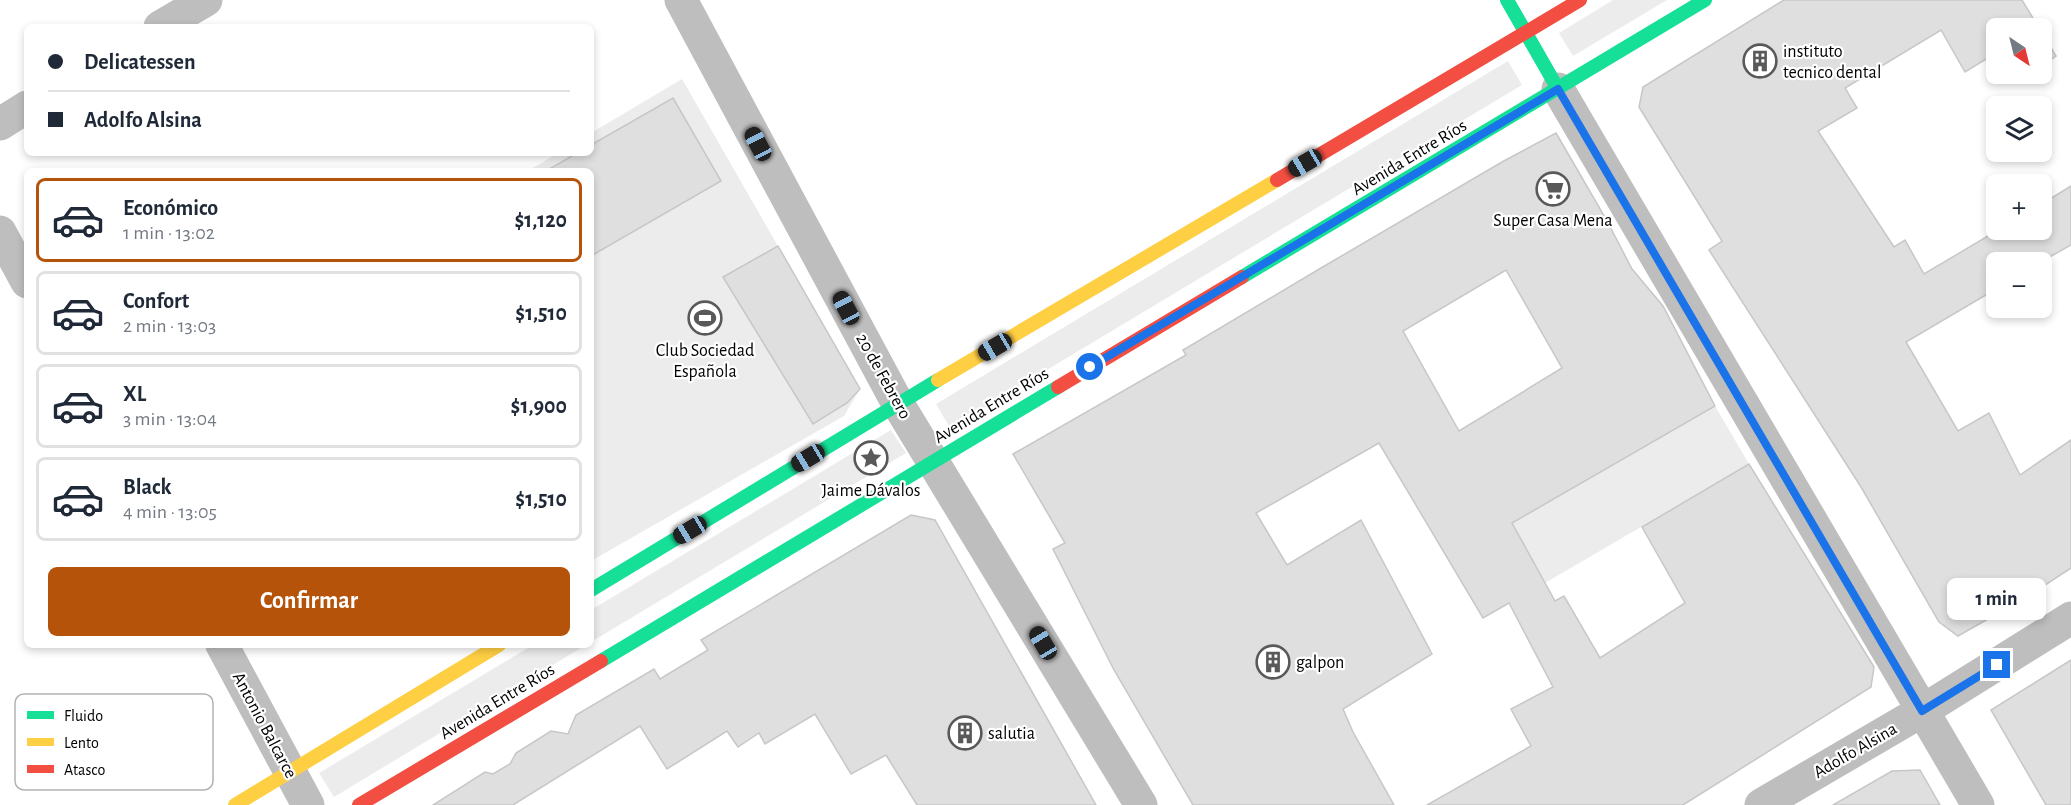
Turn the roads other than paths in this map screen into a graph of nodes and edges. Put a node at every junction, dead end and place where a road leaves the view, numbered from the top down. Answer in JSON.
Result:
{"nodes":[{"id":1,"x":206,"y":0,"type":"edge"},
{"id":2,"x":681,"y":0,"type":"edge"},
{"id":3,"x":1507,"y":0,"type":"edge"},
{"id":4,"x":1580,"y":0,"type":"edge"},
{"id":5,"x":1705,"y":0,"type":"edge"},
{"id":6,"x":165,"y":24,"type":"edge"},
{"id":7,"x":1525,"y":33,"type":"junction"},
{"id":8,"x":1558,"y":89,"type":"junction"},
{"id":9,"x":24,"y":109,"type":"edge"},
{"id":10,"x":0,"y":124,"type":"edge"},
{"id":11,"x":0,"y":232,"type":"edge"},
{"id":12,"x":24,"y":276,"type":"edge"},
{"id":13,"x":898,"y":404,"type":"junction"},
{"id":14,"x":933,"y":460,"type":"junction"},
{"id":15,"x":594,"y":588,"type":"edge"},
{"id":16,"x":2071,"y":618,"type":"edge"},
{"id":17,"x":224,"y":648,"type":"edge"},
{"id":18,"x":494,"y":648,"type":"edge"},
{"id":19,"x":1922,"y":711,"type":"junction"},
{"id":20,"x":290,"y":772,"type":"junction"},
{"id":21,"x":235,"y":805,"type":"edge"},
{"id":22,"x":308,"y":805,"type":"edge"},
{"id":23,"x":359,"y":805,"type":"edge"},
{"id":24,"x":1141,"y":805,"type":"edge"},
{"id":25,"x":1761,"y":805,"type":"edge"},
{"id":26,"x":1978,"y":805,"type":"edge"}],
"edges":[{"from":1,"to":6,"type":"street"},
{"from":2,"to":13,"type":"street","name":"20 de Febrero"},
{"from":3,"to":7,"type":"main road"},
{"from":4,"to":7,"type":"main road"},
{"from":5,"to":8,"type":"main road","name":"Avenida Entre Ríos"},
{"from":7,"to":8,"type":"main road"},
{"from":7,"to":13,"type":"main road"},
{"from":8,"to":14,"type":"main road","name":"Avenida Entre Ríos"},
{"from":8,"to":19,"type":"street"},
{"from":9,"to":10,"type":"street"},
{"from":11,"to":12,"type":"street"},
{"from":13,"to":14,"type":"street","name":"20 de Febrero"},
{"from":13,"to":15,"type":"main road"},
{"from":14,"to":23,"type":"main road","name":"Avenida Entre Ríos"},
{"from":14,"to":24,"type":"street","name":"20 de Febrero"},
{"from":16,"to":19,"type":"street","name":"Adolfo Alsina"},
{"from":17,"to":20,"type":"street","name":"Antonio Balcarce"},
{"from":18,"to":20,"type":"main road"},
{"from":19,"to":25,"type":"street","name":"Adolfo Alsina"},
{"from":19,"to":26,"type":"street"},
{"from":20,"to":21,"type":"main road"},
{"from":20,"to":22,"type":"street","name":"Antonio Balcarce"}]}
